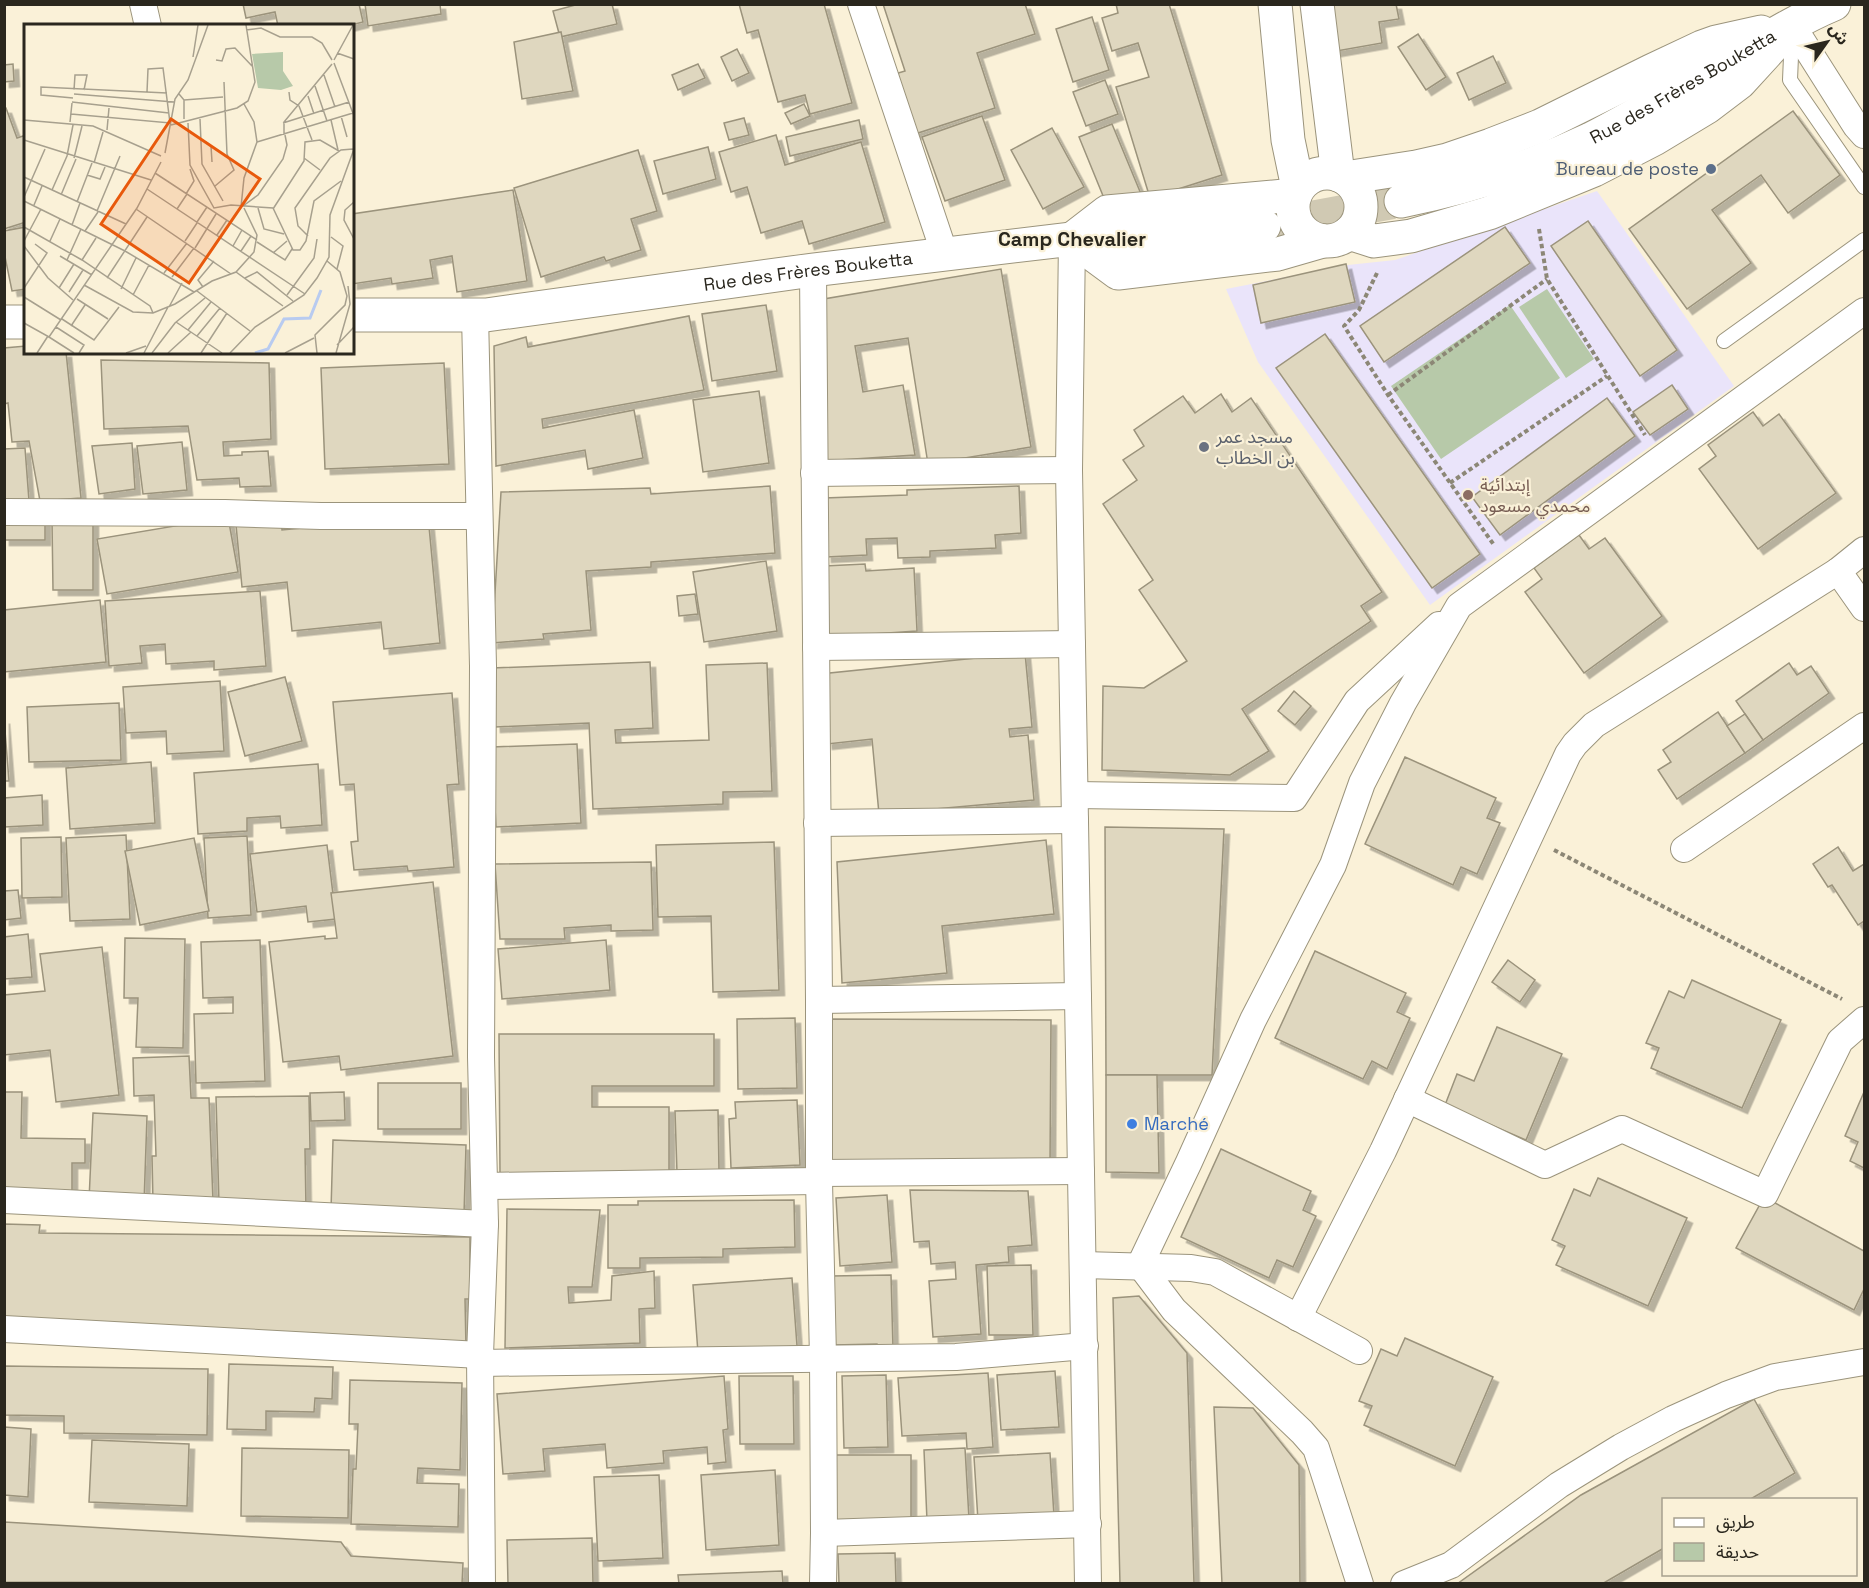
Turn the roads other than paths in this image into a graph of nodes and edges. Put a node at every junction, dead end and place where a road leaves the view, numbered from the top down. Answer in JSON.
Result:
{"nodes":[{"id":1,"x":143,"y":4,"type":"edge"},
{"id":2,"x":861,"y":4,"type":"edge"},
{"id":3,"x":1275,"y":4,"type":"edge"},
{"id":4,"x":1317,"y":4,"type":"edge"},
{"id":5,"x":1811,"y":11,"type":"edge"},
{"id":6,"x":148,"y":24,"type":"edge"},
{"id":7,"x":1864,"y":135,"type":"edge"},
{"id":8,"x":1341,"y":177,"type":"junction"},
{"id":9,"x":1864,"y":187,"type":"edge"},
{"id":10,"x":1296,"y":192,"type":"junction"},
{"id":11,"x":1401,"y":201,"type":"tunnel mouth"},
{"id":12,"x":1264,"y":226,"type":"tunnel mouth"},
{"id":13,"x":1336,"y":237,"type":"junction"},
{"id":14,"x":1072,"y":239,"type":"junction"},
{"id":15,"x":1864,"y":240,"type":"edge"},
{"id":16,"x":945,"y":255,"type":"junction"},
{"id":17,"x":813,"y":270,"type":"junction"},
{"id":18,"x":1864,"y":311,"type":"edge"},
{"id":19,"x":354,"y":315,"type":"edge"},
{"id":20,"x":475,"y":315,"type":"junction"},
{"id":21,"x":4,"y":322,"type":"edge"},
{"id":22,"x":24,"y":322,"type":"edge"},
{"id":23,"x":1724,"y":341,"type":"dead end"},
{"id":24,"x":1069,"y":470,"type":"junction"},
{"id":25,"x":814,"y":473,"type":"junction"},
{"id":26,"x":4,"y":512,"type":"edge"},
{"id":27,"x":479,"y":516,"type":"junction"},
{"id":28,"x":1864,"y":550,"type":"edge"},
{"id":29,"x":1838,"y":571,"type":"junction"},
{"id":30,"x":1459,"y":606,"type":"junction"},
{"id":31,"x":1864,"y":608,"type":"edge"},
{"id":32,"x":1072,"y":644,"type":"junction"},
{"id":33,"x":816,"y":647,"type":"junction"},
{"id":34,"x":1864,"y":726,"type":"edge"},
{"id":35,"x":1075,"y":808,"type":"junction"},
{"id":36,"x":817,"y":823,"type":"junction"},
{"id":37,"x":1684,"y":849,"type":"dead end"},
{"id":38,"x":1078,"y":996,"type":"junction"},
{"id":39,"x":819,"y":1000,"type":"junction"},
{"id":40,"x":1864,"y":1020,"type":"edge"},
{"id":41,"x":1407,"y":1099,"type":"junction"},
{"id":42,"x":1082,"y":1172,"type":"junction"},
{"id":43,"x":819,"y":1177,"type":"junction"},
{"id":44,"x":485,"y":1186,"type":"junction"},
{"id":45,"x":4,"y":1200,"type":"edge"},
{"id":46,"x":485,"y":1224,"type":"junction"},
{"id":47,"x":1083,"y":1265,"type":"junction"},
{"id":48,"x":1140,"y":1265,"type":"junction"},
{"id":49,"x":1298,"y":1318,"type":"junction"},
{"id":50,"x":4,"y":1329,"type":"edge"},
{"id":51,"x":1085,"y":1346,"type":"junction"},
{"id":52,"x":1359,"y":1351,"type":"dead end"},
{"id":53,"x":823,"y":1358,"type":"junction"},
{"id":54,"x":480,"y":1359,"type":"junction"},
{"id":55,"x":1864,"y":1362,"type":"edge"},
{"id":56,"x":1088,"y":1524,"type":"junction"},
{"id":57,"x":824,"y":1533,"type":"junction"},
{"id":58,"x":482,"y":1584,"type":"edge"},
{"id":59,"x":823,"y":1584,"type":"edge"},
{"id":60,"x":1088,"y":1584,"type":"edge"},
{"id":61,"x":1360,"y":1584,"type":"edge"},
{"id":62,"x":1404,"y":1584,"type":"edge"}],
"edges":[{"from":1,"to":6,"type":"street"},
{"from":2,"to":16,"type":"street"},
{"from":3,"to":10,"type":"main road"},
{"from":4,"to":8,"type":"main road"},
{"from":5,"to":7,"type":"street"},
{"from":5,"to":8,"type":"main road"},
{"from":5,"to":9,"type":"lane"},
{"from":5,"to":11,"type":"main road","name":"Rue des Frères Bouketta"},
{"from":5,"to":13,"type":"main road"},
{"from":8,"to":10,"type":"main road"},
{"from":8,"to":13,"type":"main road"},
{"from":10,"to":13,"type":"main road"},
{"from":10,"to":14,"type":"main road"},
{"from":12,"to":14,"type":"main road","name":"Rue des Frères Bouketta"},
{"from":13,"to":14,"type":"main road"},
{"from":14,"to":16,"type":"main road","name":"Rue des Frères Bouketta"},
{"from":14,"to":24,"type":"street"},
{"from":15,"to":23,"type":"lane"},
{"from":16,"to":17,"type":"main road","name":"Rue des Frères Bouketta"},
{"from":17,"to":20,"type":"main road","name":"Rue des Frères Bouketta"},
{"from":17,"to":25,"type":"street"},
{"from":18,"to":30,"type":"street"},
{"from":19,"to":20,"type":"main road","name":"Rue des Frères Bouketta"},
{"from":20,"to":27,"type":"street"},
{"from":21,"to":22,"type":"main road"},
{"from":24,"to":25,"type":"street"},
{"from":24,"to":32,"type":"street"},
{"from":25,"to":33,"type":"street"},
{"from":26,"to":27,"type":"street"},
{"from":27,"to":44,"type":"street"},
{"from":28,"to":29,"type":"street"},
{"from":29,"to":31,"type":"street"},
{"from":29,"to":41,"type":"street"},
{"from":30,"to":35,"type":"street"},
{"from":30,"to":48,"type":"street"},
{"from":32,"to":33,"type":"street"},
{"from":32,"to":35,"type":"street"},
{"from":33,"to":36,"type":"street"},
{"from":34,"to":37,"type":"street"},
{"from":35,"to":36,"type":"street"},
{"from":35,"to":38,"type":"street"},
{"from":36,"to":39,"type":"street"},
{"from":38,"to":39,"type":"street"},
{"from":38,"to":42,"type":"street"},
{"from":39,"to":43,"type":"street"},
{"from":40,"to":41,"type":"street"},
{"from":41,"to":49,"type":"street"},
{"from":42,"to":43,"type":"street"},
{"from":42,"to":47,"type":"street"},
{"from":43,"to":44,"type":"street"},
{"from":43,"to":53,"type":"street"},
{"from":44,"to":46,"type":"street"},
{"from":45,"to":46,"type":"street"},
{"from":46,"to":54,"type":"street"},
{"from":47,"to":48,"type":"street"},
{"from":47,"to":51,"type":"street"},
{"from":48,"to":49,"type":"street"},
{"from":48,"to":61,"type":"street"},
{"from":49,"to":52,"type":"street"},
{"from":50,"to":54,"type":"street"},
{"from":51,"to":53,"type":"street"},
{"from":51,"to":56,"type":"street"},
{"from":53,"to":54,"type":"street"},
{"from":53,"to":57,"type":"street"},
{"from":54,"to":58,"type":"street"},
{"from":55,"to":62,"type":"street"},
{"from":56,"to":57,"type":"street"},
{"from":56,"to":60,"type":"street"},
{"from":57,"to":59,"type":"street"}]}
